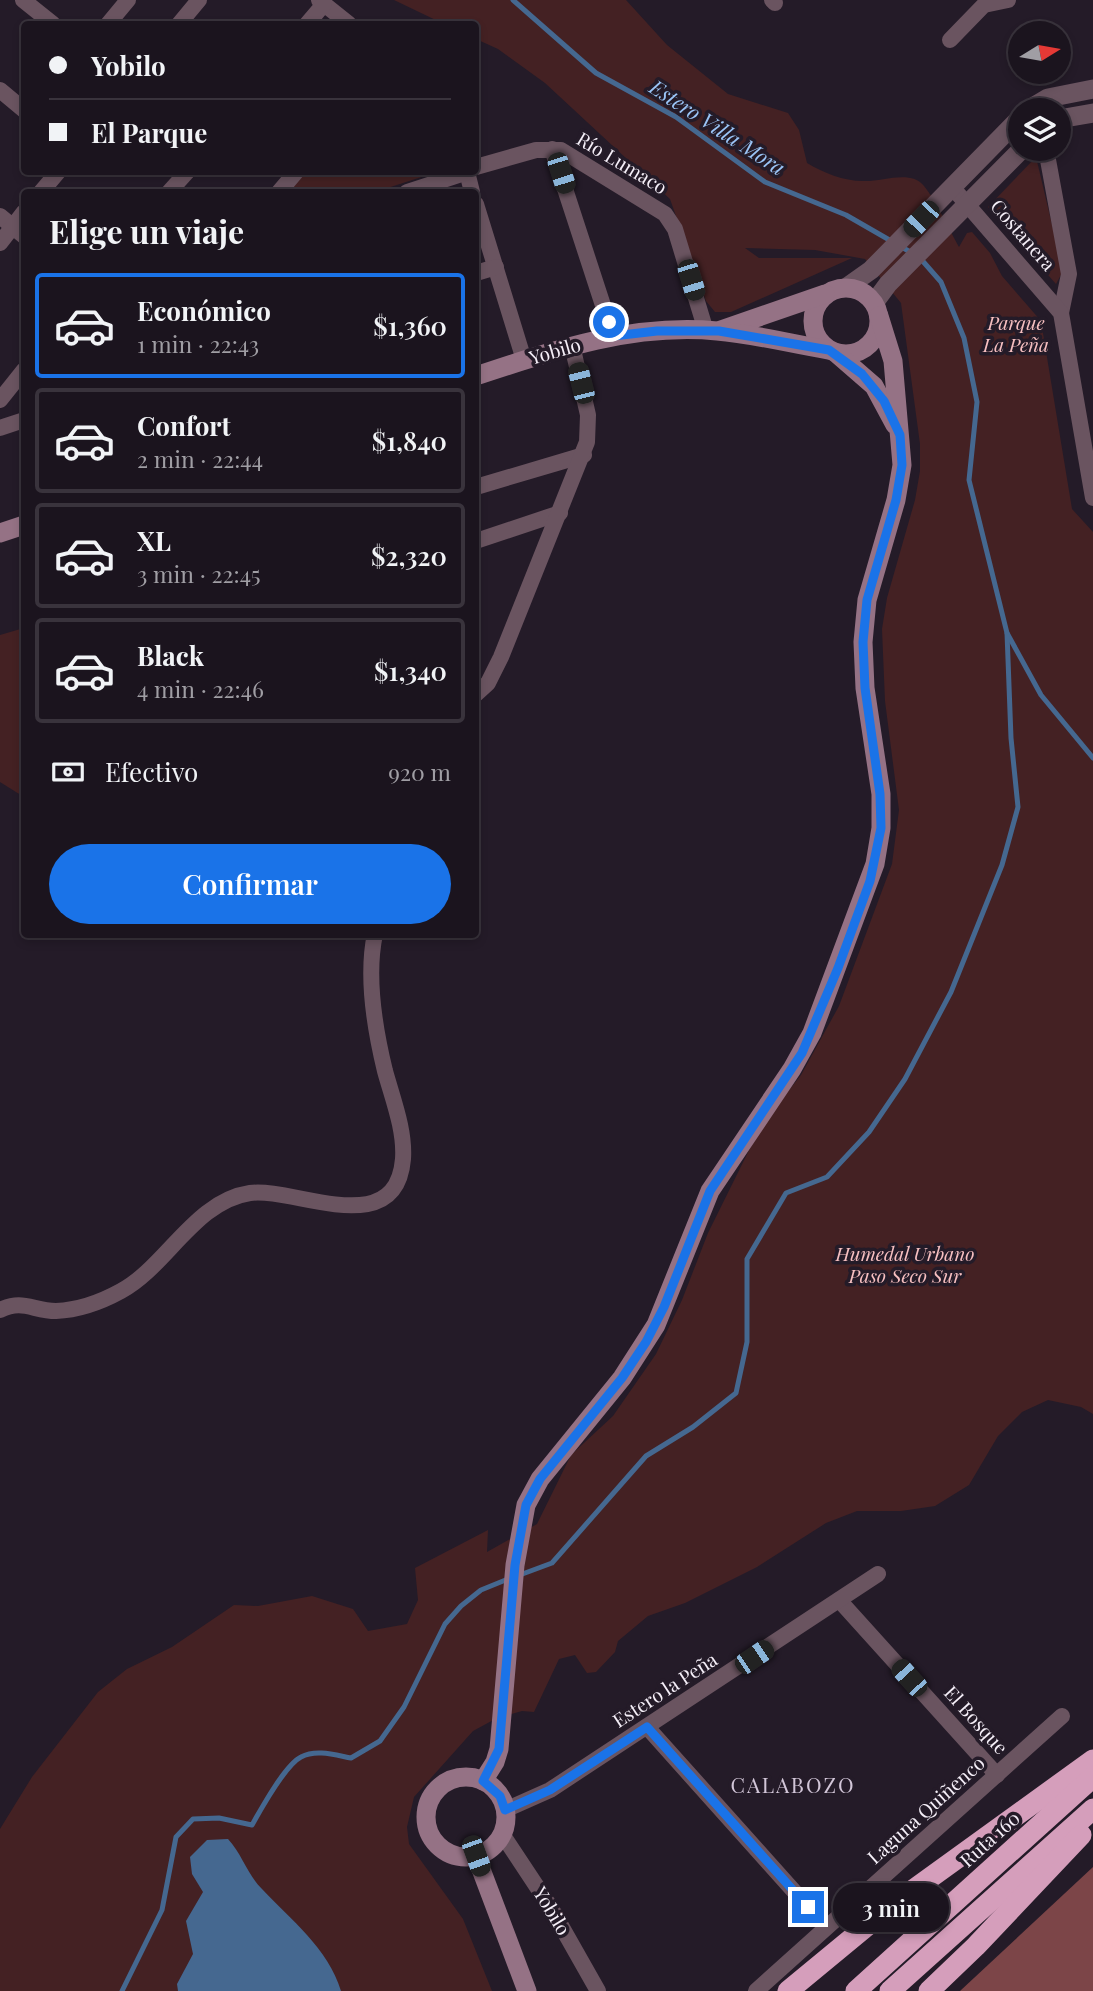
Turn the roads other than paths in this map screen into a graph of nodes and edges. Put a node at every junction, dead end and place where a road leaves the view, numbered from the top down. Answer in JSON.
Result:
{"nodes":[{"id":1,"x":128,"y":0,"type":"edge"},
{"id":2,"x":199,"y":0,"type":"edge"},
{"id":3,"x":1008,"y":0,"type":"edge"},
{"id":4,"x":26,"y":1,"type":"edge"},
{"id":5,"x":321,"y":2,"type":"edge"},
{"id":6,"x":49,"y":21,"type":"edge"},
{"id":7,"x":110,"y":21,"type":"edge"},
{"id":8,"x":182,"y":21,"type":"edge"},
{"id":9,"x":309,"y":21,"type":"edge"},
{"id":10,"x":345,"y":21,"type":"edge"},
{"id":11,"x":950,"y":40,"type":"dead end"},
{"id":12,"x":1093,"y":89,"type":"edge"},
{"id":13,"x":0,"y":90,"type":"edge"},
{"id":14,"x":1048,"y":98,"type":"edge"},
{"id":15,"x":21,"y":108,"type":"edge"},
{"id":16,"x":1093,"y":113,"type":"edge"},
{"id":17,"x":1071,"y":117,"type":"edge"},
{"id":18,"x":1008,"y":130,"type":"edge"},
{"id":19,"x":552,"y":149,"type":"junction"},
{"id":20,"x":1010,"y":161,"type":"edge"},
{"id":21,"x":1048,"y":161,"type":"edge"},
{"id":22,"x":479,"y":166,"type":"edge"},
{"id":23,"x":55,"y":175,"type":"edge"},
{"id":24,"x":184,"y":175,"type":"edge"},
{"id":25,"x":293,"y":175,"type":"edge"},
{"id":26,"x":459,"y":175,"type":"edge"},
{"id":27,"x":952,"y":187,"type":"junction"},
{"id":28,"x":44,"y":189,"type":"edge"},
{"id":29,"x":172,"y":189,"type":"edge"},
{"id":30,"x":282,"y":189,"type":"edge"},
{"id":31,"x":416,"y":189,"type":"edge"},
{"id":32,"x":968,"y":204,"type":"junction"},
{"id":33,"x":479,"y":213,"type":"edge"},
{"id":34,"x":12,"y":226,"type":"edge"},
{"id":35,"x":0,"y":243,"type":"edge"},
{"id":36,"x":496,"y":267,"type":"junction"},
{"id":37,"x":479,"y":272,"type":"edge"},
{"id":38,"x":847,"y":287,"type":"junction"},
{"id":39,"x":825,"y":294,"type":"junction"},
{"id":40,"x":876,"y":310,"type":"junction"},
{"id":41,"x":1061,"y":313,"type":"junction"},
{"id":42,"x":713,"y":331,"type":"junction"},
{"id":43,"x":613,"y":336,"type":"junction"},
{"id":44,"x":572,"y":345,"type":"junction"},
{"id":45,"x":832,"y":351,"type":"junction"},
{"id":46,"x":524,"y":360,"type":"junction"},
{"id":47,"x":21,"y":374,"type":"edge"},
{"id":48,"x":479,"y":375,"type":"edge"},
{"id":49,"x":0,"y":400,"type":"edge"},
{"id":50,"x":21,"y":422,"type":"edge"},
{"id":51,"x":0,"y":429,"type":"edge"},
{"id":52,"x":900,"y":435,"type":"junction"},
{"id":53,"x":584,"y":455,"type":"junction"},
{"id":54,"x":479,"y":486,"type":"edge"},
{"id":55,"x":1093,"y":498,"type":"edge"},
{"id":56,"x":560,"y":513,"type":"junction"},
{"id":57,"x":21,"y":526,"type":"edge"},
{"id":58,"x":0,"y":533,"type":"edge"},
{"id":59,"x":479,"y":540,"type":"edge"},
{"id":60,"x":479,"y":691,"type":"edge"},
{"id":61,"x":375,"y":938,"type":"edge"},
{"id":62,"x":0,"y":1310,"type":"edge"},
{"id":63,"x":878,"y":1574,"type":"dead end"},
{"id":64,"x":839,"y":1600,"type":"junction"},
{"id":65,"x":1062,"y":1716,"type":"dead end"},
{"id":66,"x":647,"y":1727,"type":"junction"},
{"id":67,"x":1093,"y":1760,"type":"edge"},
{"id":68,"x":997,"y":1775,"type":"junction"},
{"id":69,"x":1093,"y":1777,"type":"edge"},
{"id":70,"x":483,"y":1781,"type":"junction"},
{"id":71,"x":1093,"y":1809,"type":"edge"},
{"id":72,"x":505,"y":1810,"type":"junction"},
{"id":73,"x":1093,"y":1822,"type":"edge"},
{"id":74,"x":502,"y":1834,"type":"junction"},
{"id":75,"x":476,"y":1856,"type":"junction"},
{"id":76,"x":826,"y":1927,"type":"junction"},
{"id":77,"x":527,"y":1991,"type":"edge"},
{"id":78,"x":598,"y":1991,"type":"edge"},
{"id":79,"x":756,"y":1991,"type":"edge"},
{"id":80,"x":789,"y":1991,"type":"edge"},
{"id":81,"x":856,"y":1991,"type":"edge"},
{"id":82,"x":890,"y":1991,"type":"edge"},
{"id":83,"x":929,"y":1991,"type":"edge"}],
"edges":[{"from":1,"to":7,"type":"street"},
{"from":2,"to":8,"type":"street"},
{"from":3,"to":11,"type":"street"},
{"from":4,"to":6,"type":"street"},
{"from":5,"to":9,"type":"street"},
{"from":5,"to":10,"type":"street"},
{"from":12,"to":14,"type":"street"},
{"from":13,"to":15,"type":"street"},
{"from":16,"to":17,"type":"street"},
{"from":18,"to":27,"type":"street"},
{"from":19,"to":22,"type":"street","name":"Río Lumaco"},
{"from":19,"to":42,"type":"street","name":"Río Lumaco"},
{"from":19,"to":43,"type":"street"},
{"from":20,"to":32,"type":"street"},
{"from":21,"to":41,"type":"street","name":"Costanera"},
{"from":23,"to":28,"type":"street"},
{"from":24,"to":29,"type":"street"},
{"from":25,"to":30,"type":"street"},
{"from":26,"to":31,"type":"street"},
{"from":27,"to":32,"type":"street","name":"Costanera"},
{"from":27,"to":38,"type":"street"},
{"from":32,"to":40,"type":"street"},
{"from":32,"to":41,"type":"street","name":"Costanera"},
{"from":33,"to":36,"type":"street"},
{"from":34,"to":35,"type":"street"},
{"from":36,"to":37,"type":"street"},
{"from":36,"to":46,"type":"street"},
{"from":38,"to":39,"type":"main road","name":"Yobilo"},
{"from":38,"to":40,"type":"main road"},
{"from":39,"to":42,"type":"main road","name":"Yobilo"},
{"from":39,"to":45,"type":"main road"},
{"from":40,"to":45,"type":"main road","name":"Yobilo"},
{"from":40,"to":52,"type":"main road"},
{"from":41,"to":55,"type":"street","name":"Costanera"},
{"from":42,"to":43,"type":"main road","name":"Yobilo"},
{"from":42,"to":45,"type":"main road","name":"Yobilo"},
{"from":43,"to":44,"type":"main road","name":"Yobilo"},
{"from":44,"to":46,"type":"main road","name":"Yobilo"},
{"from":44,"to":53,"type":"street"},
{"from":45,"to":52,"type":"main road"},
{"from":46,"to":48,"type":"main road","name":"Yobilo"},
{"from":47,"to":49,"type":"street"},
{"from":50,"to":51,"type":"street"},
{"from":52,"to":70,"type":"main road"},
{"from":53,"to":54,"type":"street"},
{"from":53,"to":56,"type":"street"},
{"from":56,"to":59,"type":"street"},
{"from":56,"to":60,"type":"street"},
{"from":57,"to":58,"type":"main road"},
{"from":61,"to":62,"type":"street"},
{"from":63,"to":64,"type":"street","name":"Estero la Peña"},
{"from":64,"to":66,"type":"street","name":"Estero la Peña"},
{"from":64,"to":68,"type":"street","name":"El Bosque"},
{"from":65,"to":68,"type":"street","name":"Laguna Quiñenco"},
{"from":66,"to":72,"type":"street","name":"Estero la Peña"},
{"from":66,"to":76,"type":"street"},
{"from":67,"to":80,"type":"highway"},
{"from":68,"to":76,"type":"street","name":"Laguna Quiñenco"},
{"from":69,"to":81,"type":"highway","name":"Ruta 160"},
{"from":70,"to":72,"type":"main road"},
{"from":70,"to":75,"type":"main road"},
{"from":71,"to":82,"type":"highway"},
{"from":72,"to":74,"type":"main road"},
{"from":73,"to":83,"type":"highway"},
{"from":74,"to":75,"type":"main road"},
{"from":74,"to":78,"type":"street","name":"Yobilo"},
{"from":75,"to":77,"type":"main road"},
{"from":76,"to":79,"type":"street","name":"Laguna Quiñenco"}]}
